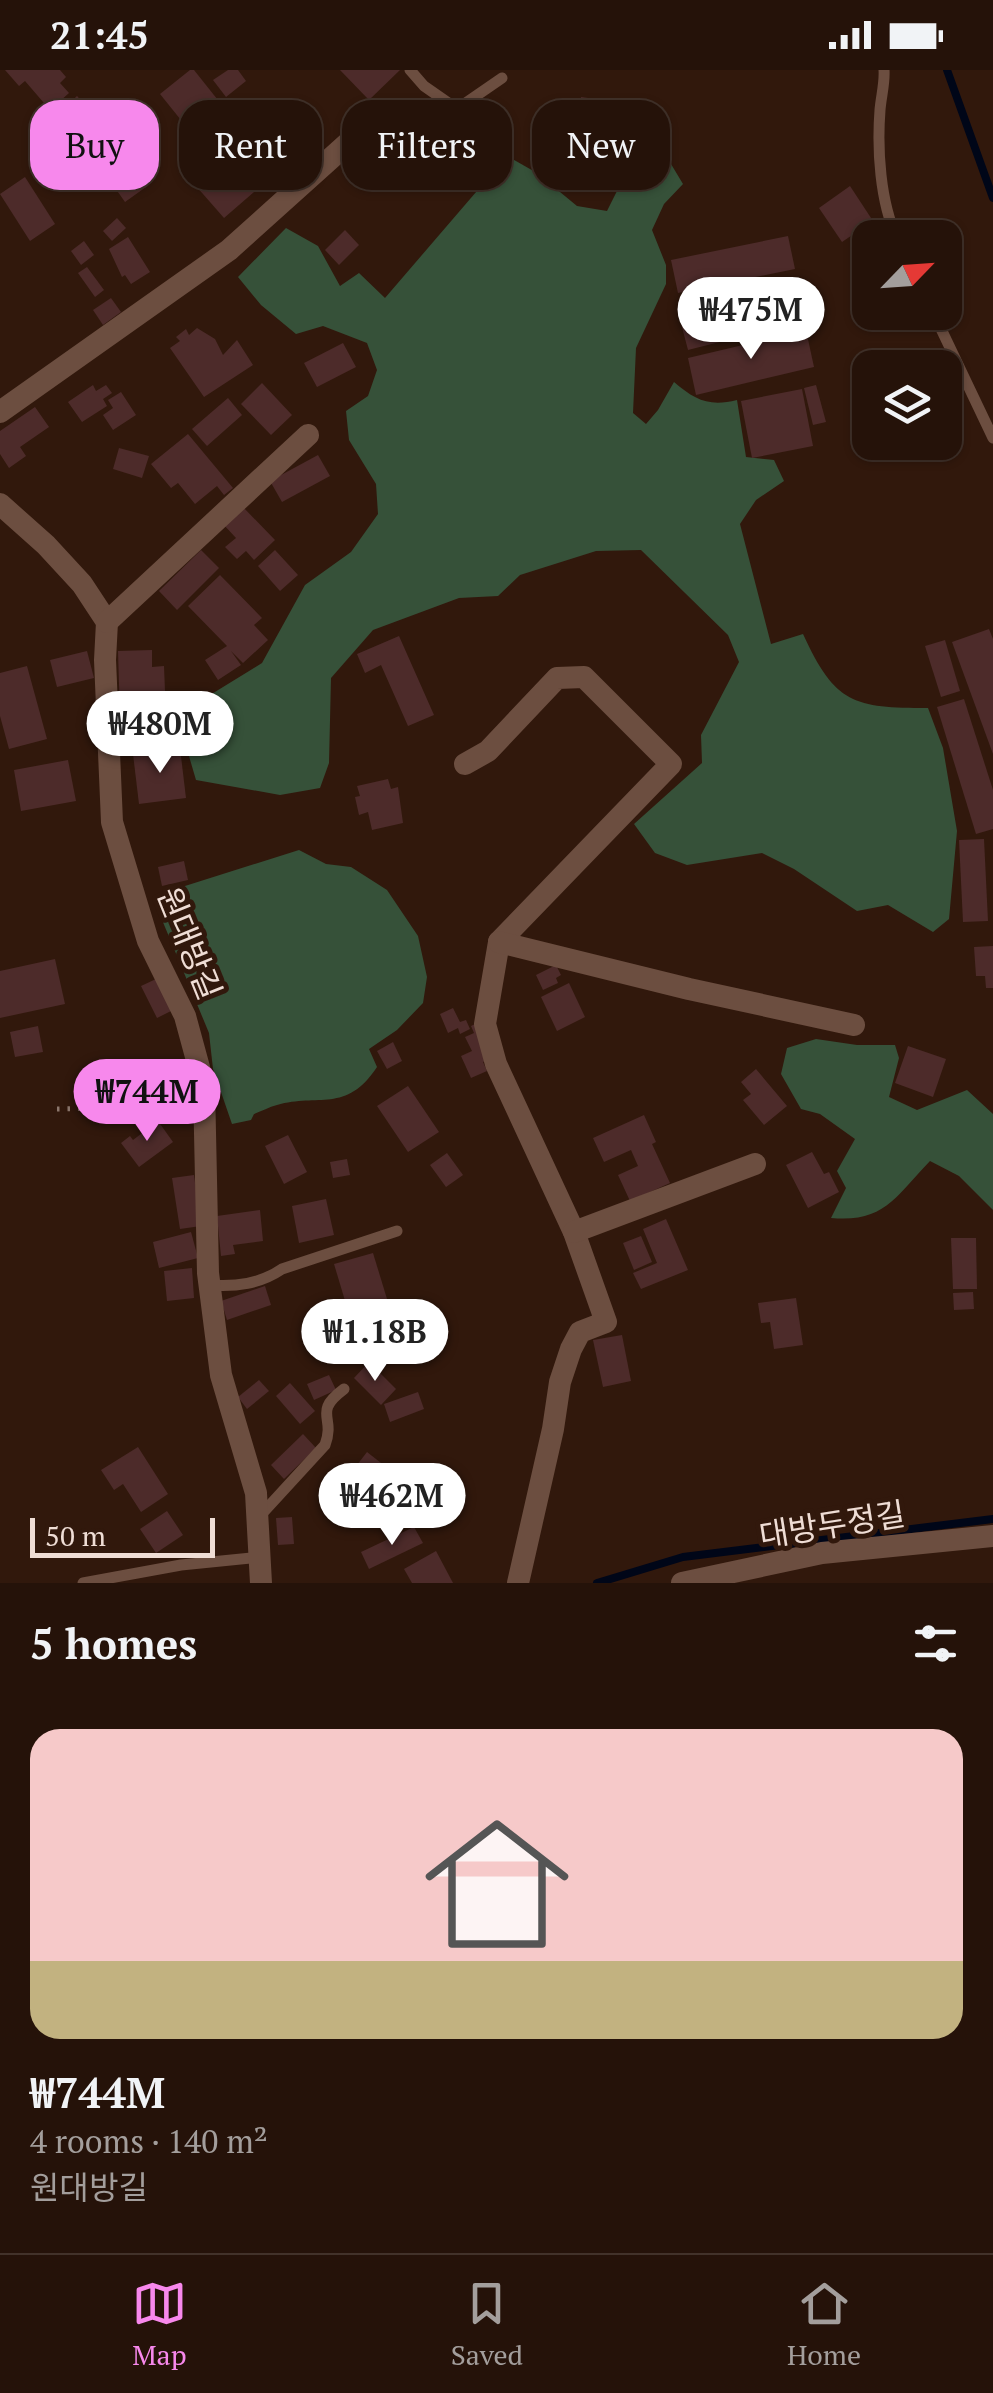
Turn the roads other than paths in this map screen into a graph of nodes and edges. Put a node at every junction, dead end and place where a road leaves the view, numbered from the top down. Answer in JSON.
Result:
{"nodes":[{"id":1,"x":410,"y":70,"type":"edge"},
{"id":2,"x":884,"y":70,"type":"edge"},
{"id":3,"x":502,"y":78,"type":"dead end"},
{"id":4,"x":342,"y":148,"type":"edge"},
{"id":5,"x":889,"y":220,"type":"edge"},
{"id":6,"x":942,"y":330,"type":"edge"},
{"id":7,"x":0,"y":412,"type":"edge"},
{"id":8,"x":308,"y":435,"type":"dead end"},
{"id":9,"x":993,"y":438,"type":"edge"},
{"id":10,"x":0,"y":504,"type":"edge"},
{"id":11,"x":107,"y":622,"type":"junction"},
{"id":12,"x":465,"y":764,"type":"dead end"},
{"id":13,"x":499,"y":942,"type":"junction"},
{"id":14,"x":854,"y":1025,"type":"dead end"},
{"id":15,"x":756,"y":1164,"type":"dead end"},
{"id":16,"x":397,"y":1231,"type":"dead end"},
{"id":17,"x":574,"y":1232,"type":"junction"},
{"id":18,"x":209,"y":1285,"type":"junction"},
{"id":19,"x":344,"y":1389,"type":"dead end"},
{"id":20,"x":258,"y":1518,"type":"junction"},
{"id":21,"x":993,"y":1536,"type":"edge"},
{"id":22,"x":262,"y":1557,"type":"junction"},
{"id":23,"x":82,"y":1583,"type":"edge"},
{"id":24,"x":261,"y":1583,"type":"edge"},
{"id":25,"x":518,"y":1583,"type":"edge"},
{"id":26,"x":682,"y":1583,"type":"edge"}],
"edges":[{"from":1,"to":3,"type":"lane"},
{"from":2,"to":5,"type":"lane"},
{"from":4,"to":7,"type":"street"},
{"from":6,"to":9,"type":"lane"},
{"from":8,"to":11,"type":"street"},
{"from":10,"to":11,"type":"street"},
{"from":11,"to":18,"type":"street","name":"원대방길"},
{"from":12,"to":13,"type":"street"},
{"from":13,"to":14,"type":"street"},
{"from":13,"to":17,"type":"street"},
{"from":15,"to":17,"type":"street"},
{"from":16,"to":18,"type":"lane"},
{"from":17,"to":25,"type":"street"},
{"from":18,"to":20,"type":"street","name":"원대방길"},
{"from":19,"to":20,"type":"lane"},
{"from":20,"to":22,"type":"street","name":"원대방길"},
{"from":21,"to":26,"type":"street","name":"대방두정길"},
{"from":22,"to":23,"type":"lane"},
{"from":22,"to":24,"type":"street","name":"원대방길"}]}
